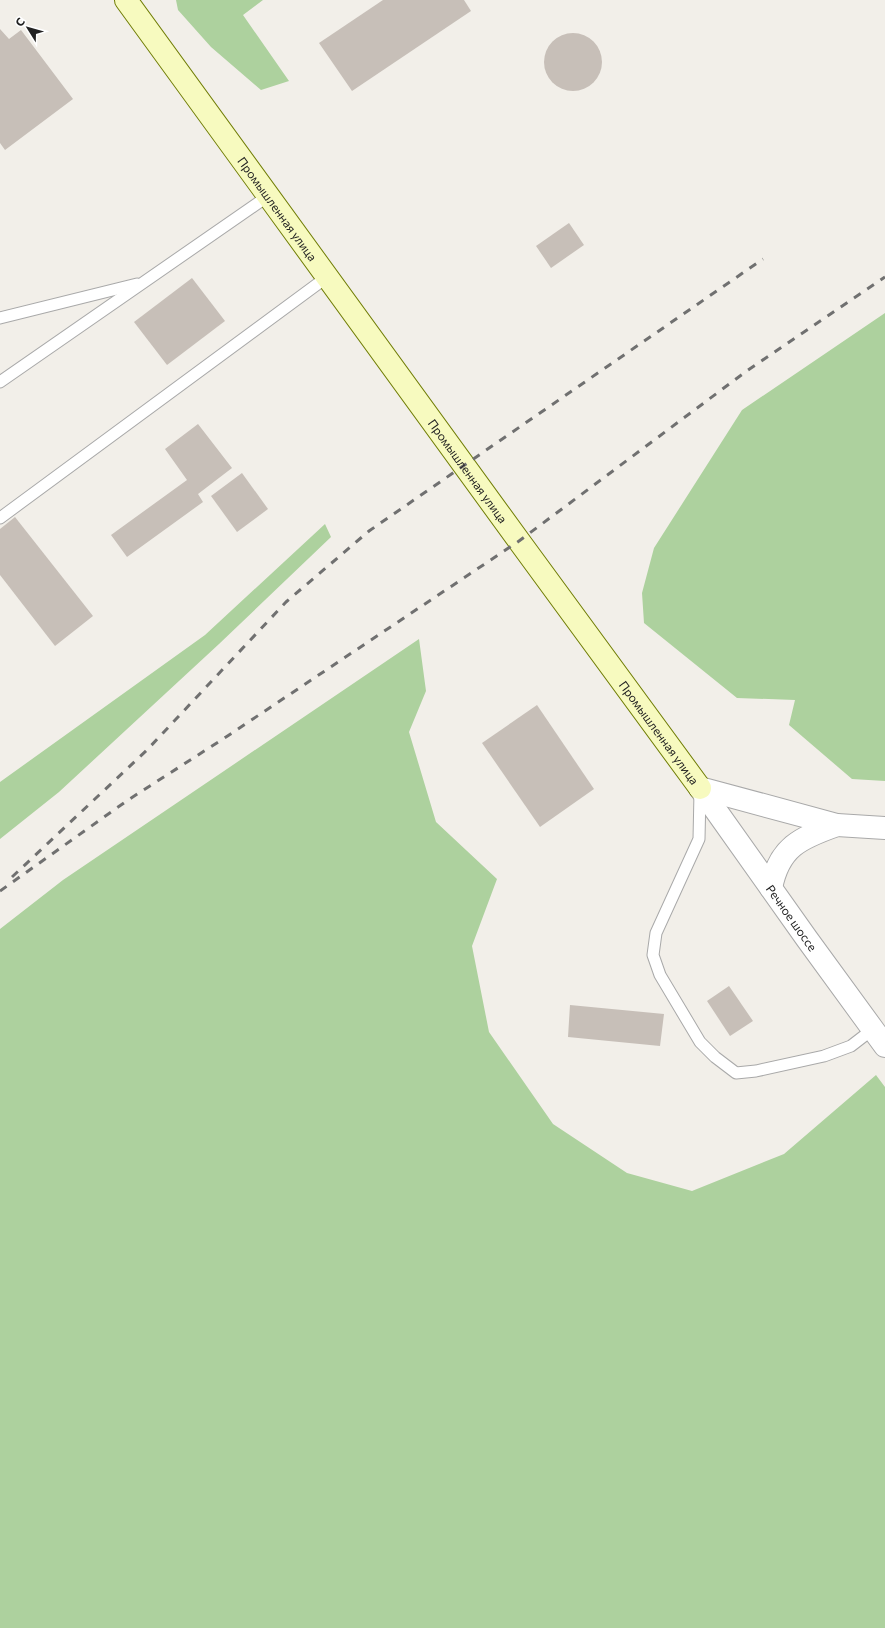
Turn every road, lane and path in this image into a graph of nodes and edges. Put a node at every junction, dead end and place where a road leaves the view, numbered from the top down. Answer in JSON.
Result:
{"nodes":[{"id":1,"x":126,"y":0,"type":"edge"},
{"id":2,"x":268,"y":196,"type":"junction"},
{"id":3,"x":327,"y":277,"type":"junction"},
{"id":4,"x":144,"y":283,"type":"junction"},
{"id":5,"x":0,"y":318,"type":"edge"},
{"id":6,"x":0,"y":382,"type":"edge"},
{"id":7,"x":0,"y":518,"type":"edge"},
{"id":8,"x":700,"y":788,"type":"junction"},
{"id":9,"x":837,"y":825,"type":"junction"},
{"id":10,"x":885,"y":828,"type":"edge"},
{"id":11,"x":771,"y":888,"type":"junction"},
{"id":12,"x":879,"y":1037,"type":"edge"}],
"edges":[{"from":1,"to":2,"type":"street","name":"Промышленная улица"},
{"from":2,"to":3,"type":"street","name":"Промышленная улица"},
{"from":2,"to":4,"type":"lane"},
{"from":3,"to":7,"type":"lane"},
{"from":3,"to":8,"type":"street","name":"Промышленная улица"},
{"from":4,"to":5,"type":"lane"},
{"from":4,"to":6,"type":"lane"},
{"from":8,"to":9,"type":"street","name":"Промышленная улица"},
{"from":8,"to":11,"type":"street","name":"Речное шоссе"},
{"from":8,"to":12,"type":"lane"},
{"from":9,"to":10,"type":"street","name":"Промышленная улица"},
{"from":9,"to":11,"type":"street"},
{"from":11,"to":12,"type":"street","name":"Речное шоссе"}]}
